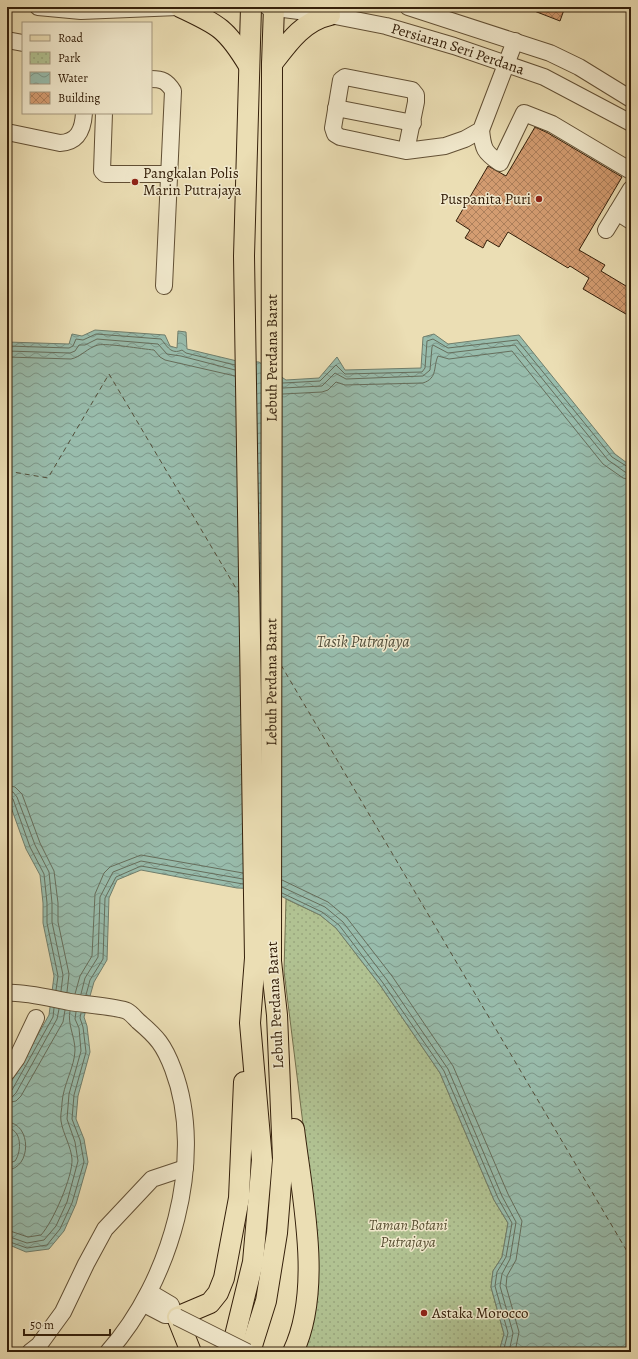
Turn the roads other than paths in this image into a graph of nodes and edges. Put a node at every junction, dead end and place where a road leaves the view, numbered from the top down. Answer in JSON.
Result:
{"nodes":[{"id":1,"x":38,"y":7,"type":"edge"},
{"id":2,"x":179,"y":7,"type":"edge"},
{"id":3,"x":251,"y":7,"type":"edge"},
{"id":4,"x":272,"y":7,"type":"edge"},
{"id":5,"x":408,"y":7,"type":"edge"},
{"id":6,"x":330,"y":15,"type":"junction"},
{"id":7,"x":7,"y":40,"type":"edge"},
{"id":8,"x":515,"y":41,"type":"junction"},
{"id":9,"x":22,"y":42,"type":"edge"},
{"id":10,"x":507,"y":63,"type":"junction"},
{"id":11,"x":272,"y":64,"type":"junction"},
{"id":12,"x":249,"y":66,"type":"junction"},
{"id":13,"x":152,"y":79,"type":"edge"},
{"id":14,"x":631,"y":99,"type":"edge"},
{"id":15,"x":336,"y":108,"type":"junction"},
{"id":16,"x":84,"y":114,"type":"edge"},
{"id":17,"x":104,"y":114,"type":"edge"},
{"id":18,"x":413,"y":123,"type":"junction"},
{"id":19,"x":631,"y":123,"type":"edge"},
{"id":20,"x":480,"y":130,"type":"junction"},
{"id":21,"x":7,"y":132,"type":"edge"},
{"id":22,"x":406,"y":151,"type":"junction"},
{"id":23,"x":631,"y":171,"type":"edge"},
{"id":24,"x":170,"y":174,"type":"junction"},
{"id":25,"x":631,"y":189,"type":"edge"},
{"id":26,"x":617,"y":212,"type":"junction"},
{"id":27,"x":631,"y":221,"type":"edge"},
{"id":28,"x":606,"y":230,"type":"dead end"},
{"id":29,"x":164,"y":286,"type":"dead end"},
{"id":30,"x":263,"y":960,"type":"junction"},
{"id":31,"x":8,"y":993,"type":"edge"},
{"id":32,"x":277,"y":1015,"type":"junction"},
{"id":33,"x":36,"y":1018,"type":"dead end"},
{"id":34,"x":250,"y":1023,"type":"junction"},
{"id":35,"x":7,"y":1072,"type":"edge"},
{"id":36,"x":184,"y":1168,"type":"junction"},
{"id":37,"x":146,"y":1298,"type":"junction"},
{"id":38,"x":176,"y":1316,"type":"junction"},
{"id":39,"x":30,"y":1352,"type":"edge"},
{"id":40,"x":108,"y":1352,"type":"edge"},
{"id":41,"x":190,"y":1352,"type":"edge"},
{"id":42,"x":231,"y":1352,"type":"edge"},
{"id":43,"x":247,"y":1352,"type":"edge"},
{"id":44,"x":250,"y":1352,"type":"edge"},
{"id":45,"x":293,"y":1352,"type":"edge"}],
"edges":[{"from":1,"to":2,"type":"street"},
{"from":2,"to":12,"type":"main road"},
{"from":3,"to":12,"type":"main road","name":"Lebuh Perdana Barat"},
{"from":4,"to":6,"type":"street","name":"Persiaran Seri Perdana"},
{"from":4,"to":11,"type":"main road","name":"Lebuh Perdana Barat"},
{"from":5,"to":8,"type":"street","name":"Persiaran Seri Perdana"},
{"from":6,"to":10,"type":"street","name":"Persiaran Seri Perdana"},
{"from":6,"to":11,"type":"main road"},
{"from":7,"to":9,"type":"street"},
{"from":8,"to":10,"type":"street"},
{"from":8,"to":14,"type":"street","name":"Persiaran Seri Perdana"},
{"from":10,"to":19,"type":"street","name":"Persiaran Seri Perdana"},
{"from":10,"to":20,"type":"street"},
{"from":11,"to":30,"type":"main road","name":"Lebuh Perdana Barat"},
{"from":12,"to":30,"type":"main road","name":"Lebuh Perdana Barat"},
{"from":13,"to":24,"type":"street"},
{"from":15,"to":18,"type":"street"},
{"from":15,"to":18,"type":"street"},
{"from":15,"to":22,"type":"street"},
{"from":16,"to":21,"type":"street"},
{"from":17,"to":24,"type":"street"},
{"from":18,"to":22,"type":"street"},
{"from":20,"to":22,"type":"street"},
{"from":20,"to":23,"type":"street"},
{"from":24,"to":29,"type":"street"},
{"from":25,"to":26,"type":"street"},
{"from":26,"to":27,"type":"street"},
{"from":26,"to":28,"type":"street"},
{"from":30,"to":32,"type":"main road","name":"Lebuh Perdana Barat"},
{"from":30,"to":34,"type":"main road","name":"Lebuh Perdana Barat"},
{"from":31,"to":36,"type":"street"},
{"from":32,"to":44,"type":"main road","name":"Lebuh Perdana Barat"},
{"from":32,"to":45,"type":"main road"},
{"from":33,"to":35,"type":"street"},
{"from":34,"to":38,"type":"main road"},
{"from":34,"to":42,"type":"main road","name":"Lebuh Perdana Barat"},
{"from":36,"to":37,"type":"street"},
{"from":36,"to":39,"type":"street"},
{"from":37,"to":38,"type":"street"},
{"from":37,"to":40,"type":"street"},
{"from":38,"to":41,"type":"main road"},
{"from":38,"to":43,"type":"street","bridge":true}]}
